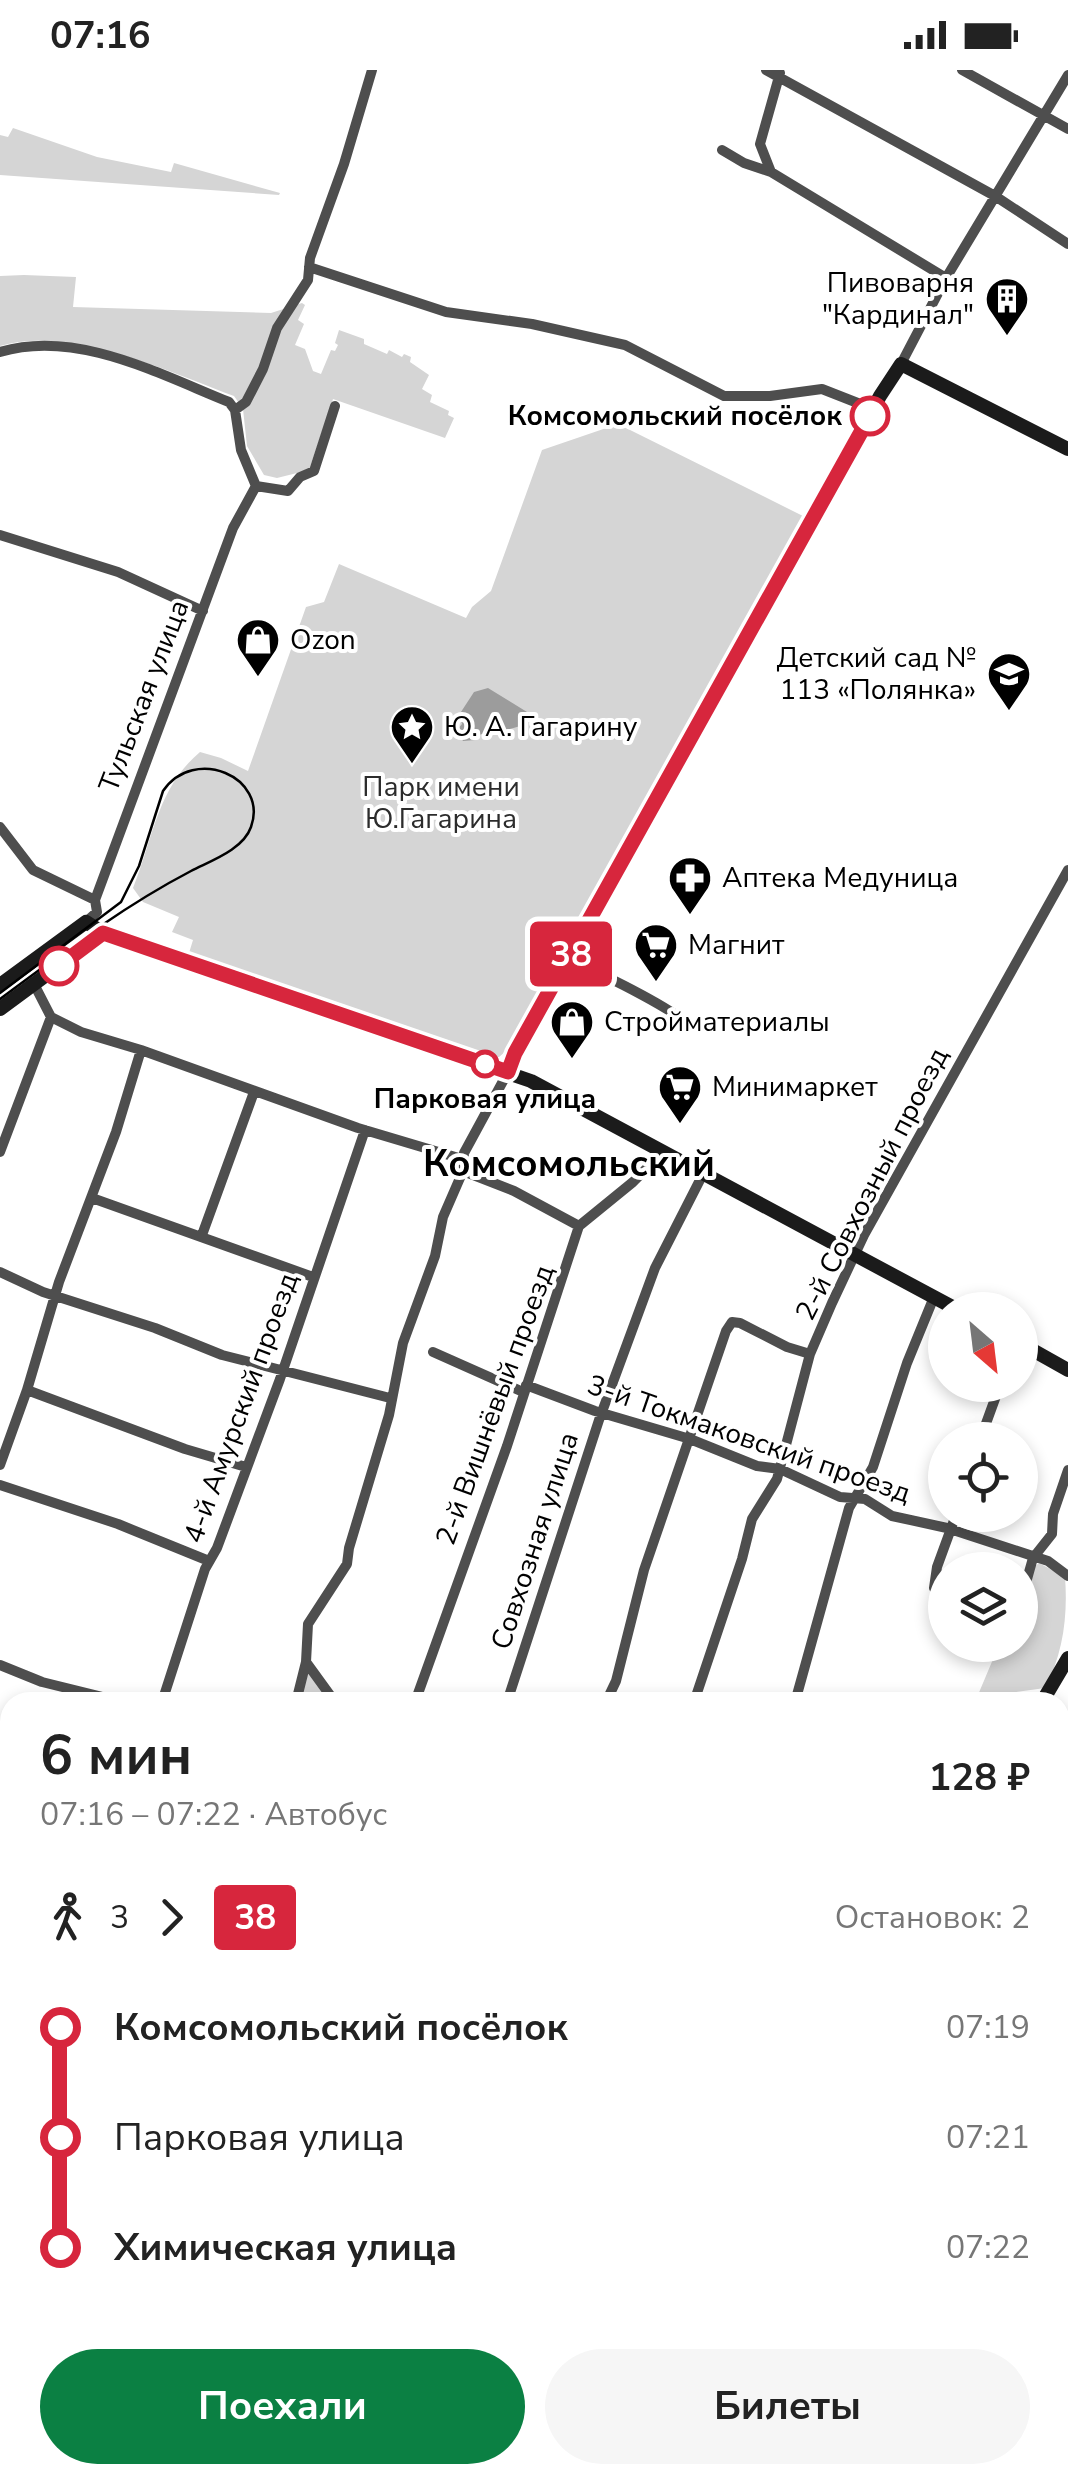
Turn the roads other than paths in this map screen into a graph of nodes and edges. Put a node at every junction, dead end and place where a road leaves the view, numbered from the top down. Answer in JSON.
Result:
{"nodes":[{"id":1,"x":372,"y":70,"type":"edge"},
{"id":2,"x":766,"y":70,"type":"edge"},
{"id":3,"x":962,"y":70,"type":"edge"},
{"id":4,"x":780,"y":72,"type":"edge"},
{"id":5,"x":1068,"y":76,"type":"edge"},
{"id":6,"x":1044,"y":114,"type":"junction"},
{"id":7,"x":1068,"y":129,"type":"edge"},
{"id":8,"x":722,"y":150,"type":"dead end"},
{"id":9,"x":771,"y":172,"type":"junction"},
{"id":10,"x":995,"y":196,"type":"junction"},
{"id":11,"x":1068,"y":244,"type":"edge"},
{"id":12,"x":309,"y":267,"type":"junction"},
{"id":13,"x":946,"y":278,"type":"junction"},
{"id":14,"x":0,"y":352,"type":"edge"},
{"id":15,"x":901,"y":364,"type":"junction"},
{"id":16,"x":335,"y":406,"type":"dead end"},
{"id":17,"x":873,"y":409,"type":"junction"},
{"id":18,"x":235,"y":410,"type":"junction"},
{"id":19,"x":1068,"y":449,"type":"edge"},
{"id":20,"x":256,"y":486,"type":"junction"},
{"id":21,"x":0,"y":535,"type":"edge"},
{"id":22,"x":203,"y":611,"type":"junction"},
{"id":23,"x":0,"y":827,"type":"edge"},
{"id":24,"x":1068,"y":870,"type":"edge"},
{"id":25,"x":95,"y":900,"type":"junction"},
{"id":26,"x":86,"y":922,"type":"junction"},
{"id":27,"x":103,"y":933,"type":"junction"},
{"id":28,"x":566,"y":964,"type":"junction"},
{"id":29,"x":0,"y":984,"type":"edge"},
{"id":30,"x":34,"y":984,"type":"junction"},
{"id":31,"x":0,"y":1009,"type":"edge"},
{"id":32,"x":51,"y":1018,"type":"junction"},
{"id":33,"x":686,"y":1024,"type":"dead end"},
{"id":34,"x":141,"y":1050,"type":"junction"},
{"id":35,"x":508,"y":1072,"type":"junction"},
{"id":36,"x":254,"y":1092,"type":"junction"},
{"id":37,"x":365,"y":1130,"type":"junction"},
{"id":38,"x":658,"y":1149,"type":"junction"},
{"id":39,"x":0,"y":1152,"type":"edge"},
{"id":40,"x":463,"y":1165,"type":"junction"},
{"id":41,"x":703,"y":1174,"type":"junction"},
{"id":42,"x":92,"y":1198,"type":"junction"},
{"id":43,"x":579,"y":1226,"type":"junction"},
{"id":44,"x":202,"y":1235,"type":"junction"},
{"id":45,"x":856,"y":1254,"type":"junction"},
{"id":46,"x":0,"y":1272,"type":"edge"},
{"id":47,"x":314,"y":1276,"type":"junction"},
{"id":48,"x":55,"y":1295,"type":"junction"},
{"id":49,"x":928,"y":1295,"type":"edge"},
{"id":50,"x":928,"y":1313,"type":"edge"},
{"id":51,"x":433,"y":1352,"type":"dead end"},
{"id":52,"x":1038,"y":1353,"type":"edge"},
{"id":53,"x":810,"y":1354,"type":"junction"},
{"id":54,"x":282,"y":1369,"type":"junction"},
{"id":55,"x":1068,"y":1370,"type":"edge"},
{"id":56,"x":524,"y":1389,"type":"junction"},
{"id":57,"x":27,"y":1390,"type":"junction"},
{"id":58,"x":390,"y":1398,"type":"junction"},
{"id":59,"x":603,"y":1412,"type":"junction"},
{"id":60,"x":690,"y":1439,"type":"junction"},
{"id":61,"x":0,"y":1466,"type":"edge"},
{"id":62,"x":246,"y":1466,"type":"junction"},
{"id":63,"x":780,"y":1469,"type":"junction"},
{"id":64,"x":1068,"y":1470,"type":"edge"},
{"id":65,"x":0,"y":1485,"type":"edge"},
{"id":66,"x":858,"y":1497,"type":"junction"},
{"id":67,"x":928,"y":1523,"type":"edge"},
{"id":68,"x":958,"y":1532,"type":"edge"},
{"id":69,"x":1016,"y":1552,"type":"edge"},
{"id":70,"x":1038,"y":1552,"type":"edge"},
{"id":71,"x":1038,"y":1559,"type":"edge"},
{"id":72,"x":209,"y":1560,"type":"junction"},
{"id":73,"x":1068,"y":1576,"type":"edge"},
{"id":74,"x":1068,"y":1658,"type":"edge"},
{"id":75,"x":306,"y":1662,"type":"junction"},
{"id":76,"x":0,"y":1666,"type":"edge"},
{"id":77,"x":82,"y":1692,"type":"edge"},
{"id":78,"x":165,"y":1692,"type":"edge"},
{"id":79,"x":298,"y":1692,"type":"edge"},
{"id":80,"x":328,"y":1692,"type":"edge"},
{"id":81,"x":419,"y":1692,"type":"edge"},
{"id":82,"x":509,"y":1692,"type":"edge"},
{"id":83,"x":611,"y":1692,"type":"edge"},
{"id":84,"x":697,"y":1692,"type":"edge"},
{"id":85,"x":798,"y":1692,"type":"edge"},
{"id":86,"x":1048,"y":1692,"type":"edge"}],
"edges":[{"from":1,"to":12,"type":"street"},
{"from":2,"to":4,"type":"street"},
{"from":3,"to":6,"type":"street"},
{"from":4,"to":9,"type":"street"},
{"from":4,"to":10,"type":"street"},
{"from":5,"to":6,"type":"street"},
{"from":6,"to":7,"type":"street"},
{"from":6,"to":10,"type":"street"},
{"from":8,"to":9,"type":"street"},
{"from":9,"to":13,"type":"street"},
{"from":10,"to":11,"type":"street"},
{"from":10,"to":13,"type":"street"},
{"from":12,"to":17,"type":"street"},
{"from":12,"to":18,"type":"street"},
{"from":13,"to":15,"type":"street"},
{"from":14,"to":18,"type":"street"},
{"from":15,"to":17,"type":"street"},
{"from":15,"to":19,"type":"street"},
{"from":16,"to":20,"type":"street"},
{"from":17,"to":28,"type":"street"},
{"from":18,"to":20,"type":"street"},
{"from":20,"to":22,"type":"street","name":"Тульская улица"},
{"from":21,"to":22,"type":"street"},
{"from":22,"to":25,"type":"street","name":"Тульская улица"},
{"from":23,"to":25,"type":"street"},
{"from":24,"to":45,"type":"street","name":"2-й Совхозный проезд"},
{"from":25,"to":26,"type":"street","name":"Тульская улица"},
{"from":26,"to":27,"type":"street"},
{"from":26,"to":29,"type":"street"},
{"from":27,"to":30,"type":"street"},
{"from":27,"to":35,"type":"street"},
{"from":28,"to":33,"type":"street"},
{"from":28,"to":35,"type":"street"},
{"from":30,"to":31,"type":"street"},
{"from":30,"to":32,"type":"street"},
{"from":32,"to":34,"type":"street"},
{"from":32,"to":39,"type":"street"},
{"from":34,"to":36,"type":"street"},
{"from":34,"to":42,"type":"street"},
{"from":35,"to":38,"type":"street"},
{"from":35,"to":40,"type":"street"},
{"from":36,"to":37,"type":"street"},
{"from":36,"to":44,"type":"street"},
{"from":37,"to":40,"type":"street"},
{"from":37,"to":47,"type":"street","name":"4-й Амурский проезд"},
{"from":38,"to":41,"type":"street"},
{"from":38,"to":43,"type":"street"},
{"from":40,"to":43,"type":"street"},
{"from":40,"to":58,"type":"street"},
{"from":41,"to":45,"type":"street"},
{"from":41,"to":59,"type":"street","name":"Совхозная улица"},
{"from":42,"to":44,"type":"street"},
{"from":42,"to":48,"type":"street"},
{"from":43,"to":56,"type":"street","name":"2-й Вишнёвый проезд"},
{"from":44,"to":47,"type":"street"},
{"from":45,"to":49,"type":"street"},
{"from":45,"to":53,"type":"street","name":"2-й Совхозный проезд"},
{"from":46,"to":48,"type":"street"},
{"from":47,"to":54,"type":"street","name":"4-й Амурский проезд"},
{"from":48,"to":54,"type":"street"},
{"from":48,"to":57,"type":"street"},
{"from":50,"to":66,"type":"street"},
{"from":51,"to":56,"type":"street","name":"3-й Токмаковский проезд"},
{"from":52,"to":55,"type":"street"},
{"from":53,"to":60,"type":"street"},
{"from":53,"to":63,"type":"street","name":"2-й Совхозный проезд"},
{"from":54,"to":58,"type":"street"},
{"from":54,"to":62,"type":"street","name":"4-й Амурский проезд"},
{"from":56,"to":59,"type":"street","name":"3-й Токмаковский проезд"},
{"from":56,"to":81,"type":"street","name":"2-й Вишнёвый проезд"},
{"from":57,"to":61,"type":"street"},
{"from":57,"to":62,"type":"street"},
{"from":58,"to":75,"type":"street"},
{"from":59,"to":60,"type":"street","name":"3-й Токмаковский проезд"},
{"from":59,"to":82,"type":"street","name":"Совхозная улица"},
{"from":60,"to":63,"type":"street","name":"3-й Токмаковский проезд"},
{"from":60,"to":83,"type":"street"},
{"from":62,"to":72,"type":"street","name":"4-й Амурский проезд"},
{"from":63,"to":66,"type":"street","name":"3-й Токмаковский проезд"},
{"from":63,"to":84,"type":"street","name":"2-й Совхозный проезд"},
{"from":64,"to":70,"type":"street"},
{"from":65,"to":72,"type":"street"},
{"from":66,"to":67,"type":"street","name":"3-й Токмаковский проезд"},
{"from":66,"to":85,"type":"street"},
{"from":68,"to":69,"type":"street","name":"3-й Токмаковский проезд"},
{"from":71,"to":73,"type":"street","name":"3-й Токмаковский проезд"},
{"from":72,"to":78,"type":"street","name":"4-й Амурский проезд"},
{"from":74,"to":86,"type":"street"},
{"from":75,"to":79,"type":"street"},
{"from":75,"to":80,"type":"street"},
{"from":76,"to":77,"type":"street"}]}
